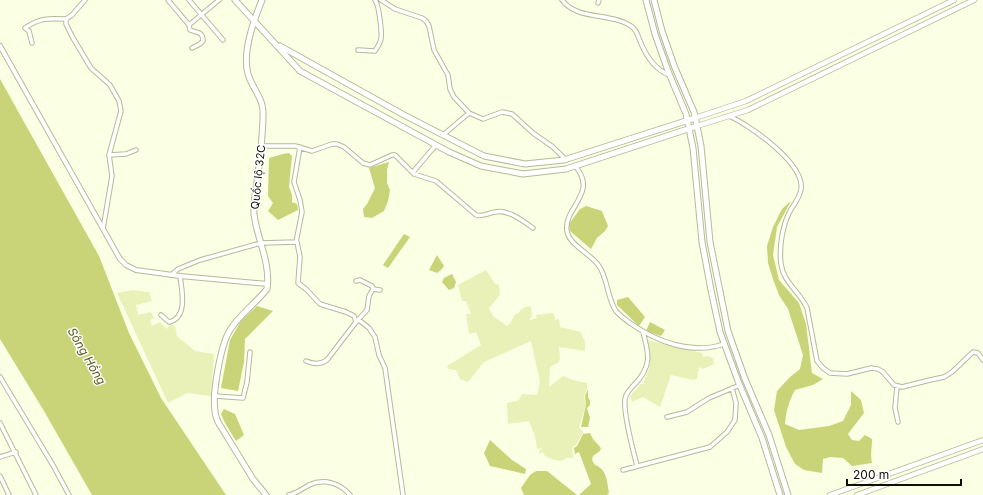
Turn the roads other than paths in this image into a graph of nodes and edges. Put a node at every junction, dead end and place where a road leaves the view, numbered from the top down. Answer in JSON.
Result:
{"nodes":[{"id":1,"x":85,"y":0,"type":"edge"},
{"id":2,"x":168,"y":0,"type":"edge"},
{"id":3,"x":190,"y":0,"type":"edge"},
{"id":4,"x":219,"y":0,"type":"edge"},
{"id":5,"x":235,"y":0,"type":"edge"},
{"id":6,"x":262,"y":0,"type":"edge"},
{"id":7,"x":375,"y":0,"type":"edge"},
{"id":8,"x":381,"y":0,"type":"edge"},
{"id":9,"x":562,"y":0,"type":"edge"},
{"id":10,"x":646,"y":0,"type":"edge"},
{"id":11,"x":654,"y":0,"type":"edge"},
{"id":12,"x":954,"y":0,"type":"edge"},
{"id":13,"x":974,"y":0,"type":"edge"},
{"id":14,"x":202,"y":14,"type":"junction"},
{"id":15,"x":66,"y":19,"type":"junction"},
{"id":16,"x":254,"y":22,"type":"junction"},
{"id":17,"x":189,"y":26,"type":"junction"},
{"id":18,"x":223,"y":40,"type":"dead end"},
{"id":19,"x":32,"y":43,"type":"dead end"},
{"id":20,"x":276,"y":43,"type":"junction"},
{"id":21,"x":863,"y":43,"type":"junction"},
{"id":22,"x":0,"y":46,"type":"edge"},
{"id":23,"x":192,"y":48,"type":"dead end"},
{"id":24,"x":358,"y":50,"type":"dead end"},
{"id":25,"x":866,"y":52,"type":"junction"},
{"id":26,"x":669,"y":75,"type":"junction"},
{"id":27,"x":469,"y":112,"type":"junction"},
{"id":28,"x":729,"y":116,"type":"junction"},
{"id":29,"x":695,"y":118,"type":"junction"},
{"id":30,"x":688,"y":121,"type":"junction"},
{"id":31,"x":697,"y":126,"type":"junction"},
{"id":32,"x":689,"y":129,"type":"junction"},
{"id":33,"x":443,"y":135,"type":"junction"},
{"id":34,"x":436,"y":145,"type":"junction"},
{"id":35,"x":262,"y":146,"type":"junction"},
{"id":36,"x":300,"y":147,"type":"junction"},
{"id":37,"x":136,"y":150,"type":"dead end"},
{"id":38,"x":109,"y":155,"type":"junction"},
{"id":39,"x":566,"y":160,"type":"junction"},
{"id":40,"x":575,"y":166,"type":"junction"},
{"id":41,"x":413,"y":172,"type":"junction"},
{"id":42,"x":534,"y":228,"type":"dead end"},
{"id":43,"x":103,"y":229,"type":"junction"},
{"id":44,"x":296,"y":242,"type":"junction"},
{"id":45,"x":261,"y":243,"type":"junction"},
{"id":46,"x":171,"y":275,"type":"junction"},
{"id":47,"x":180,"y":276,"type":"junction"},
{"id":48,"x":356,"y":281,"type":"dead end"},
{"id":49,"x":268,"y":284,"type":"junction"},
{"id":50,"x":373,"y":289,"type":"junction"},
{"id":51,"x":380,"y":290,"type":"dead end"},
{"id":52,"x":161,"y":315,"type":"dead end"},
{"id":53,"x":356,"y":322,"type":"junction"},
{"id":54,"x":642,"y":332,"type":"junction"},
{"id":55,"x":724,"y":344,"type":"junction"},
{"id":56,"x":250,"y":352,"type":"dead end"},
{"id":57,"x":983,"y":360,"type":"edge"},
{"id":58,"x":306,"y":361,"type":"dead end"},
{"id":59,"x":0,"y":377,"type":"edge"},
{"id":60,"x":740,"y":385,"type":"junction"},
{"id":61,"x":896,"y":386,"type":"junction"},
{"id":62,"x":732,"y":388,"type":"junction"},
{"id":63,"x":215,"y":396,"type":"junction"},
{"id":64,"x":667,"y":417,"type":"dead end"},
{"id":65,"x":898,"y":422,"type":"dead end"},
{"id":66,"x":0,"y":423,"type":"edge"},
{"id":67,"x":983,"y":440,"type":"edge"},
{"id":68,"x":983,"y":449,"type":"edge"},
{"id":69,"x":16,"y":452,"type":"junction"},
{"id":70,"x":0,"y":457,"type":"edge"},
{"id":71,"x":637,"y":466,"type":"junction"},
{"id":72,"x":623,"y":470,"type":"dead end"},
{"id":73,"x":0,"y":476,"type":"edge"},
{"id":74,"x":9,"y":495,"type":"edge"},
{"id":75,"x":36,"y":495,"type":"edge"},
{"id":76,"x":69,"y":495,"type":"edge"},
{"id":77,"x":266,"y":495,"type":"edge"},
{"id":78,"x":289,"y":495,"type":"edge"},
{"id":79,"x":350,"y":495,"type":"edge"},
{"id":80,"x":403,"y":495,"type":"edge"},
{"id":81,"x":780,"y":495,"type":"edge"},
{"id":82,"x":788,"y":495,"type":"edge"},
{"id":83,"x":830,"y":495,"type":"edge"},
{"id":84,"x":858,"y":495,"type":"edge"}],
"edges":[{"from":1,"to":15,"type":"street"},
{"from":2,"to":17,"type":"street"},
{"from":3,"to":14,"type":"street"},
{"from":4,"to":14,"type":"street"},
{"from":5,"to":16,"type":"main road"},
{"from":6,"to":16,"type":"main road","name":"Quốc lộ 32C"},
{"from":7,"to":24,"type":"street"},
{"from":8,"to":27,"type":"street"},
{"from":9,"to":26,"type":"street"},
{"from":10,"to":26,"type":"main road"},
{"from":11,"to":29,"type":"main road"},
{"from":12,"to":21,"type":"main road"},
{"from":13,"to":25,"type":"main road"},
{"from":14,"to":17,"type":"street"},
{"from":14,"to":18,"type":"street"},
{"from":15,"to":19,"type":"street"},
{"from":15,"to":38,"type":"street"},
{"from":16,"to":20,"type":"main road"},
{"from":16,"to":35,"type":"main road","name":"Quốc lộ 32C"},
{"from":17,"to":23,"type":"street"},
{"from":20,"to":33,"type":"main road"},
{"from":20,"to":34,"type":"main road"},
{"from":21,"to":25,"type":"main road"},
{"from":21,"to":29,"type":"main road"},
{"from":22,"to":43,"type":"street"},
{"from":25,"to":28,"type":"main road"},
{"from":26,"to":30,"type":"main road"},
{"from":27,"to":33,"type":"street"},
{"from":27,"to":39,"type":"street"},
{"from":28,"to":31,"type":"main road"},
{"from":28,"to":61,"type":"street"},
{"from":29,"to":30,"type":"main road"},
{"from":29,"to":31,"type":"main road"},
{"from":30,"to":32,"type":"main road"},
{"from":30,"to":39,"type":"main road"},
{"from":31,"to":32,"type":"main road"},
{"from":31,"to":82,"type":"main road"},
{"from":32,"to":40,"type":"main road"},
{"from":32,"to":55,"type":"main road"},
{"from":33,"to":39,"type":"main road"},
{"from":34,"to":40,"type":"main road"},
{"from":34,"to":41,"type":"street"},
{"from":35,"to":36,"type":"street"},
{"from":35,"to":45,"type":"main road","name":"Quốc lộ 32C"},
{"from":36,"to":41,"type":"street"},
{"from":36,"to":44,"type":"street"},
{"from":37,"to":38,"type":"street"},
{"from":38,"to":43,"type":"street"},
{"from":40,"to":54,"type":"street"},
{"from":41,"to":42,"type":"street"},
{"from":43,"to":46,"type":"street"},
{"from":44,"to":45,"type":"street"},
{"from":44,"to":53,"type":"street"},
{"from":45,"to":46,"type":"street"},
{"from":45,"to":49,"type":"main road","name":"Quốc lộ 32C"},
{"from":46,"to":47,"type":"street"},
{"from":47,"to":49,"type":"street"},
{"from":47,"to":52,"type":"street"},
{"from":48,"to":50,"type":"street"},
{"from":49,"to":63,"type":"main road"},
{"from":50,"to":51,"type":"street"},
{"from":50,"to":53,"type":"street"},
{"from":53,"to":58,"type":"street"},
{"from":53,"to":80,"type":"street"},
{"from":54,"to":55,"type":"street"},
{"from":54,"to":71,"type":"street"},
{"from":55,"to":60,"type":"main road"},
{"from":56,"to":63,"type":"street"},
{"from":57,"to":61,"type":"street"},
{"from":59,"to":76,"type":"street"},
{"from":60,"to":62,"type":"street"},
{"from":60,"to":81,"type":"main road"},
{"from":61,"to":65,"type":"street"},
{"from":62,"to":64,"type":"street"},
{"from":62,"to":71,"type":"street"},
{"from":63,"to":77,"type":"main road"},
{"from":66,"to":69,"type":"street"},
{"from":67,"to":83,"type":"main road"},
{"from":68,"to":84,"type":"main road"},
{"from":69,"to":70,"type":"street"},
{"from":69,"to":75,"type":"street"},
{"from":71,"to":72,"type":"street"},
{"from":73,"to":74,"type":"street"},
{"from":78,"to":79,"type":"street"}]}
